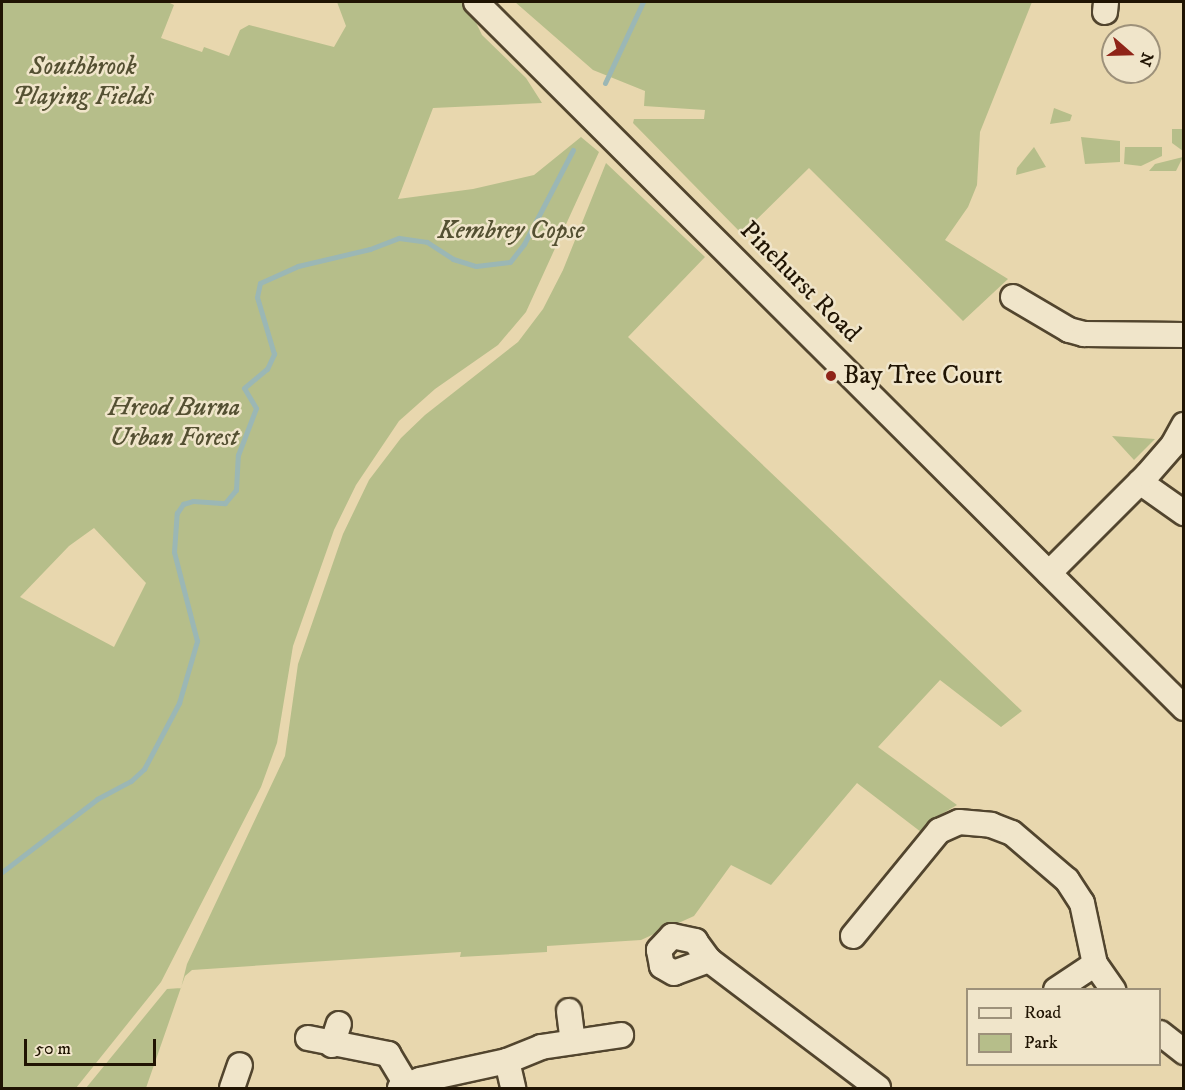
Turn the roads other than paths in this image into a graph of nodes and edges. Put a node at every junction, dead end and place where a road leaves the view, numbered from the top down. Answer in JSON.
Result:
{"nodes":[{"id":1,"x":476,"y":2,"type":"edge"},
{"id":2,"x":1013,"y":297,"type":"dead end"},
{"id":3,"x":1184,"y":335,"type":"edge"},
{"id":4,"x":1184,"y":425,"type":"edge"},
{"id":5,"x":1140,"y":482,"type":"junction"},
{"id":6,"x":1180,"y":505,"type":"edge"},
{"id":7,"x":1049,"y":573,"type":"junction"},
{"id":8,"x":1184,"y":708,"type":"edge"},
{"id":9,"x":853,"y":936,"type":"dead end"},
{"id":10,"x":709,"y":960,"type":"dead end"},
{"id":11,"x":1095,"y":964,"type":"junction"},
{"id":12,"x":1059,"y":988,"type":"edge"},
{"id":13,"x":1112,"y":988,"type":"edge"},
{"id":14,"x":569,"y":1011,"type":"dead end"},
{"id":15,"x":1161,"y":1034,"type":"edge"},
{"id":16,"x":621,"y":1035,"type":"dead end"},
{"id":17,"x":308,"y":1038,"type":"dead end"},
{"id":18,"x":573,"y":1042,"type":"junction"},
{"id":19,"x":1184,"y":1052,"type":"edge"},
{"id":20,"x":507,"y":1061,"type":"junction"},
{"id":21,"x":240,"y":1065,"type":"dead end"},
{"id":22,"x":403,"y":1086,"type":"edge"},
{"id":23,"x":232,"y":1089,"type":"edge"},
{"id":24,"x":513,"y":1089,"type":"edge"},
{"id":25,"x":878,"y":1089,"type":"edge"}],
"edges":[{"from":1,"to":7,"type":"street","name":"Pinehurst Road"},
{"from":2,"to":3,"type":"street"},
{"from":4,"to":5,"type":"street"},
{"from":5,"to":6,"type":"street"},
{"from":5,"to":7,"type":"street"},
{"from":7,"to":8,"type":"street","name":"Pinehurst Road"},
{"from":9,"to":11,"type":"street"},
{"from":10,"to":25,"type":"street"},
{"from":11,"to":12,"type":"street"},
{"from":11,"to":13,"type":"street"},
{"from":14,"to":18,"type":"street"},
{"from":15,"to":19,"type":"street"},
{"from":16,"to":18,"type":"street"},
{"from":17,"to":22,"type":"street"},
{"from":18,"to":20,"type":"street"},
{"from":20,"to":22,"type":"street"},
{"from":20,"to":24,"type":"street"},
{"from":21,"to":23,"type":"street"}]}
